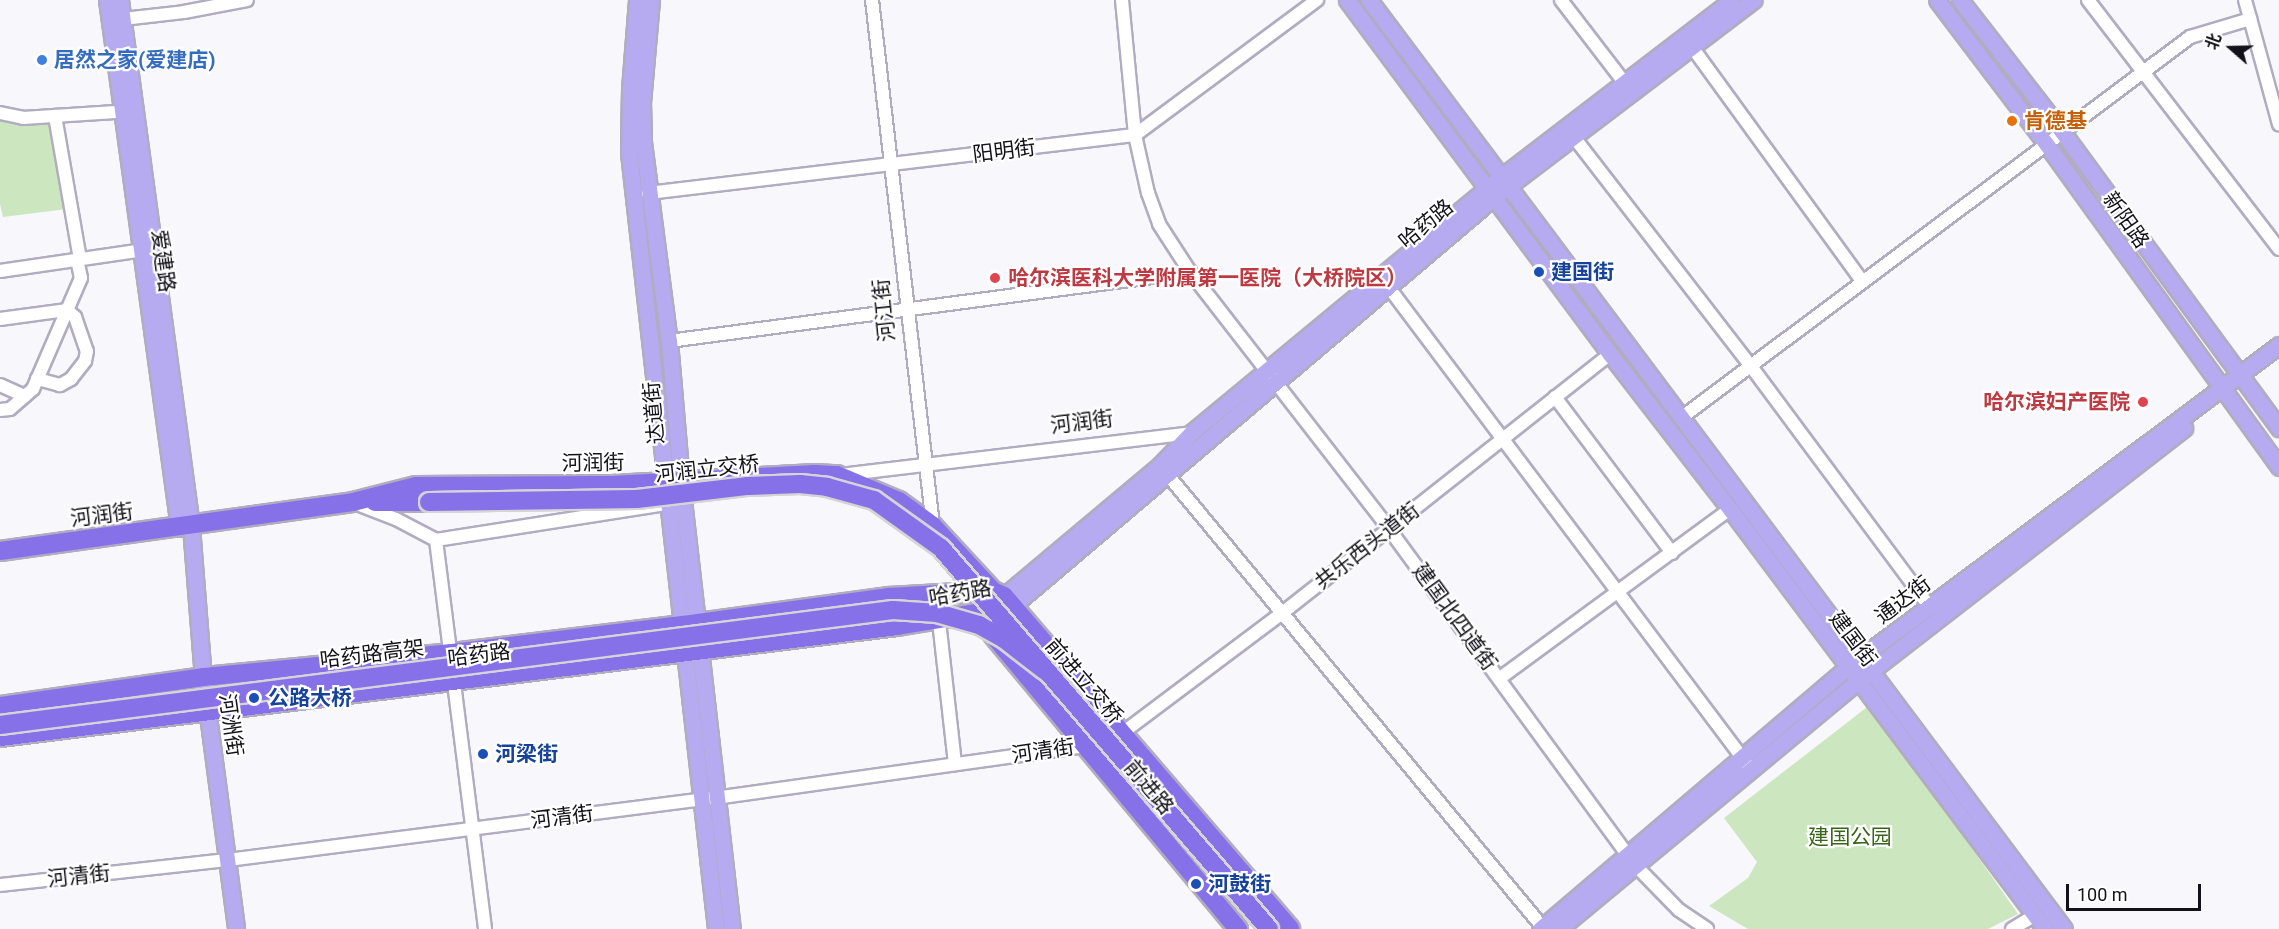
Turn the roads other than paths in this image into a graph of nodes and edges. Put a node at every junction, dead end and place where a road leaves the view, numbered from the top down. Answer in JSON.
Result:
{"nodes":[{"id":1,"x":107,"y":0,"type":"edge"},
{"id":2,"x":120,"y":0,"type":"edge"},
{"id":3,"x":247,"y":0,"type":"edge"},
{"id":4,"x":637,"y":0,"type":"edge"},
{"id":5,"x":651,"y":0,"type":"edge"},
{"id":6,"x":872,"y":0,"type":"edge"},
{"id":7,"x":1122,"y":0,"type":"edge"},
{"id":8,"x":1317,"y":0,"type":"edge"},
{"id":9,"x":1347,"y":0,"type":"edge"},
{"id":10,"x":1369,"y":0,"type":"edge"},
{"id":11,"x":1561,"y":0,"type":"edge"},
{"id":12,"x":1732,"y":0,"type":"edge"},
{"id":13,"x":1754,"y":0,"type":"edge"},
{"id":14,"x":1937,"y":0,"type":"edge"},
{"id":15,"x":1960,"y":0,"type":"edge"},
{"id":16,"x":2088,"y":0,"type":"edge"},
{"id":17,"x":2246,"y":0,"type":"edge"},
{"id":18,"x":185,"y":6,"type":"edge"},
{"id":19,"x":123,"y":19,"type":"junction"},
{"id":20,"x":2250,"y":19,"type":"junction"},
{"id":21,"x":1692,"y":47,"type":"junction"},
{"id":22,"x":2144,"y":71,"type":"junction"},
{"id":23,"x":1623,"y":82,"type":"junction"},
{"id":24,"x":129,"y":111,"type":"junction"},
{"id":25,"x":0,"y":113,"type":"edge"},
{"id":26,"x":55,"y":116,"type":"junction"},
{"id":27,"x":2279,"y":124,"type":"edge"},
{"id":28,"x":2062,"y":133,"type":"junction"},
{"id":29,"x":1135,"y":135,"type":"junction"},
{"id":30,"x":1574,"y":136,"type":"junction"},
{"id":31,"x":2047,"y":145,"type":"junction"},
{"id":32,"x":892,"y":166,"type":"junction"},
{"id":33,"x":1504,"y":182,"type":"junction"},
{"id":34,"x":1490,"y":192,"type":"junction"},
{"id":35,"x":648,"y":193,"type":"junction"},
{"id":36,"x":2279,"y":249,"type":"edge"},
{"id":37,"x":147,"y":250,"type":"junction"},
{"id":38,"x":79,"y":259,"type":"junction"},
{"id":39,"x":0,"y":271,"type":"edge"},
{"id":40,"x":1190,"y":272,"type":"junction"},
{"id":41,"x":1862,"y":281,"type":"junction"},
{"id":42,"x":1387,"y":285,"type":"junction"},
{"id":43,"x":906,"y":308,"type":"junction"},
{"id":44,"x":67,"y":310,"type":"junction"},
{"id":45,"x":0,"y":319,"type":"edge"},
{"id":46,"x":669,"y":340,"type":"junction"},
{"id":47,"x":2279,"y":345,"type":"edge"},
{"id":48,"x":1610,"y":354,"type":"junction"},
{"id":49,"x":2279,"y":357,"type":"edge"},
{"id":50,"x":1750,"y":365,"type":"junction"},
{"id":51,"x":1271,"y":377,"type":"junction"},
{"id":52,"x":37,"y":379,"type":"junction"},
{"id":53,"x":2242,"y":379,"type":"junction"},
{"id":54,"x":0,"y":385,"type":"edge"},
{"id":55,"x":2223,"y":393,"type":"junction"},
{"id":56,"x":24,"y":396,"type":"junction"},
{"id":57,"x":1555,"y":398,"type":"junction"},
{"id":58,"x":0,"y":410,"type":"edge"},
{"id":59,"x":1681,"y":418,"type":"junction"},
{"id":60,"x":2279,"y":428,"type":"edge"},
{"id":61,"x":1191,"y":433,"type":"junction"},
{"id":62,"x":1502,"y":441,"type":"junction"},
{"id":63,"x":925,"y":465,"type":"junction"},
{"id":64,"x":2279,"y":467,"type":"edge"},
{"id":65,"x":1164,"y":470,"type":"junction"},
{"id":66,"x":673,"y":482,"type":"junction"},
{"id":67,"x":841,"y":483,"type":"junction"},
{"id":68,"x":352,"y":502,"type":"junction"},
{"id":69,"x":669,"y":504,"type":"junction"},
{"id":70,"x":1730,"y":509,"type":"junction"},
{"id":71,"x":933,"y":526,"type":"junction"},
{"id":72,"x":185,"y":527,"type":"junction"},
{"id":73,"x":1389,"y":529,"type":"junction"},
{"id":74,"x":436,"y":540,"type":"junction"},
{"id":75,"x":0,"y":551,"type":"edge"},
{"id":76,"x":1672,"y":553,"type":"junction"},
{"id":77,"x":954,"y":591,"type":"junction"},
{"id":78,"x":1617,"y":593,"type":"junction"},
{"id":79,"x":1002,"y":598,"type":"junction"},
{"id":80,"x":1929,"y":606,"type":"junction"},
{"id":81,"x":973,"y":614,"type":"junction"},
{"id":82,"x":1281,"y":614,"type":"junction"},
{"id":83,"x":939,"y":621,"type":"junction"},
{"id":84,"x":690,"y":624,"type":"junction"},
{"id":85,"x":693,"y":650,"type":"junction"},
{"id":86,"x":451,"y":652,"type":"junction"},
{"id":87,"x":1854,"y":663,"type":"junction"},
{"id":88,"x":1044,"y":670,"type":"junction"},
{"id":89,"x":1864,"y":676,"type":"junction"},
{"id":90,"x":203,"y":677,"type":"junction"},
{"id":91,"x":1500,"y":678,"type":"junction"},
{"id":92,"x":454,"y":681,"type":"junction"},
{"id":93,"x":0,"y":706,"type":"edge"},
{"id":94,"x":208,"y":710,"type":"junction"},
{"id":95,"x":0,"y":725,"type":"edge"},
{"id":96,"x":1121,"y":734,"type":"junction"},
{"id":97,"x":0,"y":737,"type":"edge"},
{"id":98,"x":1085,"y":746,"type":"junction"},
{"id":99,"x":1742,"y":757,"type":"junction"},
{"id":100,"x":955,"y":764,"type":"junction"},
{"id":101,"x":1751,"y":770,"type":"junction"},
{"id":102,"x":709,"y":799,"type":"junction"},
{"id":103,"x":471,"y":828,"type":"junction"},
{"id":104,"x":228,"y":861,"type":"junction"},
{"id":105,"x":1632,"y":861,"type":"junction"},
{"id":106,"x":0,"y":885,"type":"edge"},
{"id":107,"x":2035,"y":915,"type":"junction"},
{"id":108,"x":1542,"y":928,"type":"edge"},
{"id":109,"x":236,"y":929,"type":"edge"},
{"id":110,"x":485,"y":929,"type":"edge"},
{"id":111,"x":716,"y":929,"type":"edge"},
{"id":112,"x":732,"y":929,"type":"edge"},
{"id":113,"x":1238,"y":929,"type":"edge"},
{"id":114,"x":1269,"y":929,"type":"edge"},
{"id":115,"x":1290,"y":929,"type":"edge"},
{"id":116,"x":1559,"y":929,"type":"edge"},
{"id":117,"x":1707,"y":929,"type":"edge"},
{"id":118,"x":2012,"y":929,"type":"edge"},
{"id":119,"x":2045,"y":929,"type":"edge"},
{"id":120,"x":2064,"y":929,"type":"edge"}],
"edges":[{"from":1,"to":24,"type":"main road","name":"爱建路"},
{"from":2,"to":19,"type":"main road","name":"爱建路"},
{"from":3,"to":18,"type":"street"},
{"from":4,"to":66,"type":"main road","name":"达道街"},
{"from":5,"to":35,"type":"main road","name":"达道街"},
{"from":6,"to":32,"type":"street","name":"河江街"},
{"from":7,"to":29,"type":"street","name":"建国北四道街"},
{"from":8,"to":29,"type":"street","name":"阳明街"},
{"from":9,"to":34,"type":"main road","name":"建国街"},
{"from":10,"to":33,"type":"main road","name":"建国街"},
{"from":11,"to":23,"type":"street"},
{"from":12,"to":23,"type":"main road","name":"哈药路"},
{"from":13,"to":21,"type":"main road","name":"哈药路"},
{"from":14,"to":31,"type":"main road","name":"新阳路"},
{"from":15,"to":28,"type":"main road","name":"新阳路"},
{"from":16,"to":22,"type":"street"},
{"from":17,"to":20,"type":"street"},
{"from":18,"to":19,"type":"street"},
{"from":19,"to":24,"type":"main road","name":"爱建路"},
{"from":20,"to":22,"type":"street"},
{"from":20,"to":27,"type":"street"},
{"from":21,"to":30,"type":"main road","name":"哈药路"},
{"from":21,"to":41,"type":"street"},
{"from":22,"to":28,"type":"street"},
{"from":22,"to":36,"type":"street"},
{"from":23,"to":33,"type":"main road","name":"哈药路"},
{"from":24,"to":26,"type":"street"},
{"from":24,"to":37,"type":"main road","name":"爱建路"},
{"from":25,"to":26,"type":"street"},
{"from":26,"to":38,"type":"street"},
{"from":28,"to":31,"type":"street"},
{"from":28,"to":53,"type":"main road","name":"新阳路"},
{"from":29,"to":32,"type":"street","name":"阳明街"},
{"from":29,"to":40,"type":"street","name":"建国北四道街"},
{"from":30,"to":33,"type":"main road","name":"哈药路"},
{"from":30,"to":50,"type":"street"},
{"from":31,"to":41,"type":"street"},
{"from":31,"to":55,"type":"main road","name":"新阳路"},
{"from":32,"to":35,"type":"street","name":"阳明街"},
{"from":32,"to":43,"type":"street","name":"河江街"},
{"from":33,"to":34,"type":"main road","name":"哈药路"},
{"from":33,"to":59,"type":"main road","name":"建国街"},
{"from":34,"to":42,"type":"main road","name":"哈药路"},
{"from":34,"to":48,"type":"main road","name":"建国街"},
{"from":34,"to":51,"type":"main road","name":"哈药路"},
{"from":35,"to":46,"type":"main road","name":"达道街"},
{"from":37,"to":38,"type":"street"},
{"from":37,"to":72,"type":"main road","name":"爱建路"},
{"from":38,"to":39,"type":"street"},
{"from":38,"to":44,"type":"street"},
{"from":40,"to":43,"type":"street"},
{"from":40,"to":51,"type":"street","name":"建国北四道街"},
{"from":41,"to":50,"type":"street"},
{"from":42,"to":51,"type":"main road","name":"哈药路"},
{"from":42,"to":62,"type":"street"},
{"from":43,"to":46,"type":"street"},
{"from":43,"to":63,"type":"street","name":"河江街"},
{"from":44,"to":45,"type":"street"},
{"from":44,"to":52,"type":"street"},
{"from":44,"to":52,"type":"street"},
{"from":46,"to":66,"type":"main road","name":"达道街"},
{"from":47,"to":53,"type":"main road","name":"通达街"},
{"from":48,"to":57,"type":"street","name":"共乐西头道街"},
{"from":48,"to":70,"type":"main road","name":"建国街"},
{"from":49,"to":53,"type":"main road","name":"通达街"},
{"from":50,"to":59,"type":"street"},
{"from":50,"to":80,"type":"street"},
{"from":51,"to":61,"type":"main road","name":"哈药路"},
{"from":51,"to":65,"type":"main road","name":"哈药路"},
{"from":51,"to":73,"type":"street","name":"建国北四道街"},
{"from":52,"to":56,"type":"street"},
{"from":53,"to":55,"type":"main road","name":"通达街"},
{"from":53,"to":60,"type":"main road","name":"新阳路"},
{"from":54,"to":56,"type":"street"},
{"from":55,"to":64,"type":"main road","name":"新阳路"},
{"from":55,"to":80,"type":"main road","name":"通达街"},
{"from":55,"to":89,"type":"main road","name":"通达街"},
{"from":56,"to":58,"type":"street"},
{"from":57,"to":62,"type":"street","name":"共乐西头道街"},
{"from":57,"to":76,"type":"street"},
{"from":59,"to":87,"type":"main road","name":"建国街"},
{"from":61,"to":63,"type":"street","name":"河润街"},
{"from":61,"to":65,"type":"main road","name":"哈药路"},
{"from":62,"to":73,"type":"street","name":"共乐西头道街"},
{"from":62,"to":78,"type":"street"},
{"from":63,"to":67,"type":"street","name":"河润街"},
{"from":63,"to":71,"type":"street","name":"河江街"},
{"from":65,"to":79,"type":"main road","name":"哈药路"},
{"from":65,"to":82,"type":"street"},
{"from":66,"to":67,"type":"highway","name":"河润街"},
{"from":66,"to":68,"type":"highway","name":"河润街"},
{"from":66,"to":69,"type":"main road","name":"达道街"},
{"from":66,"to":84,"type":"main road","name":"达道街"},
{"from":67,"to":68,"type":"highway","name":"河润立交桥","bridge":true},
{"from":67,"to":71,"type":"highway","name":"河润街"},
{"from":67,"to":88,"type":"highway","name":"前进立交桥","bridge":true},
{"from":68,"to":72,"type":"highway","name":"河润街"},
{"from":68,"to":74,"type":"street","name":"河润街"},
{"from":69,"to":74,"type":"street"},
{"from":69,"to":84,"type":"main road","name":"达道街"},
{"from":70,"to":76,"type":"street"},
{"from":70,"to":87,"type":"main road","name":"建国街"},
{"from":71,"to":79,"type":"highway"},
{"from":72,"to":75,"type":"highway","name":"河润街"},
{"from":72,"to":90,"type":"main road","name":"河洲街"},
{"from":73,"to":82,"type":"street","name":"共乐西头道街"},
{"from":73,"to":91,"type":"street","name":"建国北四道街"},
{"from":74,"to":86,"type":"street"},
{"from":76,"to":78,"type":"street"},
{"from":77,"to":79,"type":"highway","name":"哈药路"},
{"from":77,"to":81,"type":"highway","name":"前进路"},
{"from":77,"to":84,"type":"highway","name":"哈药路"},
{"from":78,"to":91,"type":"street"},
{"from":78,"to":99,"type":"street"},
{"from":79,"to":81,"type":"highway","name":"哈药路"},
{"from":79,"to":96,"type":"highway","name":"前进路"},
{"from":80,"to":87,"type":"main road","name":"通达街"},
{"from":81,"to":83,"type":"highway","name":"哈药路"},
{"from":81,"to":98,"type":"highway","name":"前进路"},
{"from":82,"to":96,"type":"street","name":"共乐西头道街"},
{"from":82,"to":108,"type":"street"},
{"from":83,"to":85,"type":"highway","name":"哈药路"},
{"from":83,"to":100,"type":"street"},
{"from":84,"to":85,"type":"main road","name":"达道街"},
{"from":84,"to":86,"type":"highway","name":"哈药路"},
{"from":85,"to":92,"type":"highway","name":"哈药路"},
{"from":85,"to":102,"type":"main road","name":"达道街"},
{"from":86,"to":90,"type":"highway","name":"哈药路"},
{"from":86,"to":92,"type":"street"},
{"from":87,"to":89,"type":"main road","name":"建国街"},
{"from":87,"to":99,"type":"main road","name":"通达街"},
{"from":88,"to":95,"type":"highway","name":"哈药路高架","bridge":true},
{"from":88,"to":114,"type":"highway","name":"前进立交桥","bridge":true},
{"from":89,"to":101,"type":"main road","name":"通达街"},
{"from":89,"to":107,"type":"main road","name":"建国街"},
{"from":89,"to":120,"type":"main road","name":"建国街"},
{"from":90,"to":93,"type":"highway","name":"哈药路"},
{"from":90,"to":94,"type":"main road","name":"河洲街"},
{"from":91,"to":105,"type":"street","name":"建国北四道街"},
{"from":92,"to":94,"type":"highway","name":"哈药路"},
{"from":92,"to":103,"type":"street"},
{"from":94,"to":97,"type":"highway","name":"哈药路"},
{"from":94,"to":104,"type":"main road","name":"河洲街"},
{"from":96,"to":98,"type":"street","name":"河清街"},
{"from":96,"to":115,"type":"highway","name":"前进路"},
{"from":98,"to":100,"type":"street","name":"河清街"},
{"from":98,"to":113,"type":"highway","name":"前进路"},
{"from":99,"to":101,"type":"street"},
{"from":99,"to":105,"type":"main road","name":"通达街"},
{"from":100,"to":102,"type":"street","name":"河清街"},
{"from":101,"to":105,"type":"main road","name":"通达街"},
{"from":102,"to":103,"type":"street","name":"河清街"},
{"from":102,"to":111,"type":"main road"},
{"from":102,"to":112,"type":"main road"},
{"from":103,"to":104,"type":"street","name":"河清街"},
{"from":103,"to":110,"type":"street"},
{"from":104,"to":106,"type":"street","name":"河清街"},
{"from":104,"to":109,"type":"main road","name":"河洲街"},
{"from":105,"to":108,"type":"main road","name":"通达街"},
{"from":105,"to":116,"type":"main road","name":"通达街"},
{"from":105,"to":117,"type":"street","name":"建国北四道街"},
{"from":107,"to":118,"type":"street"},
{"from":107,"to":119,"type":"main road","name":"建国街"}]}
